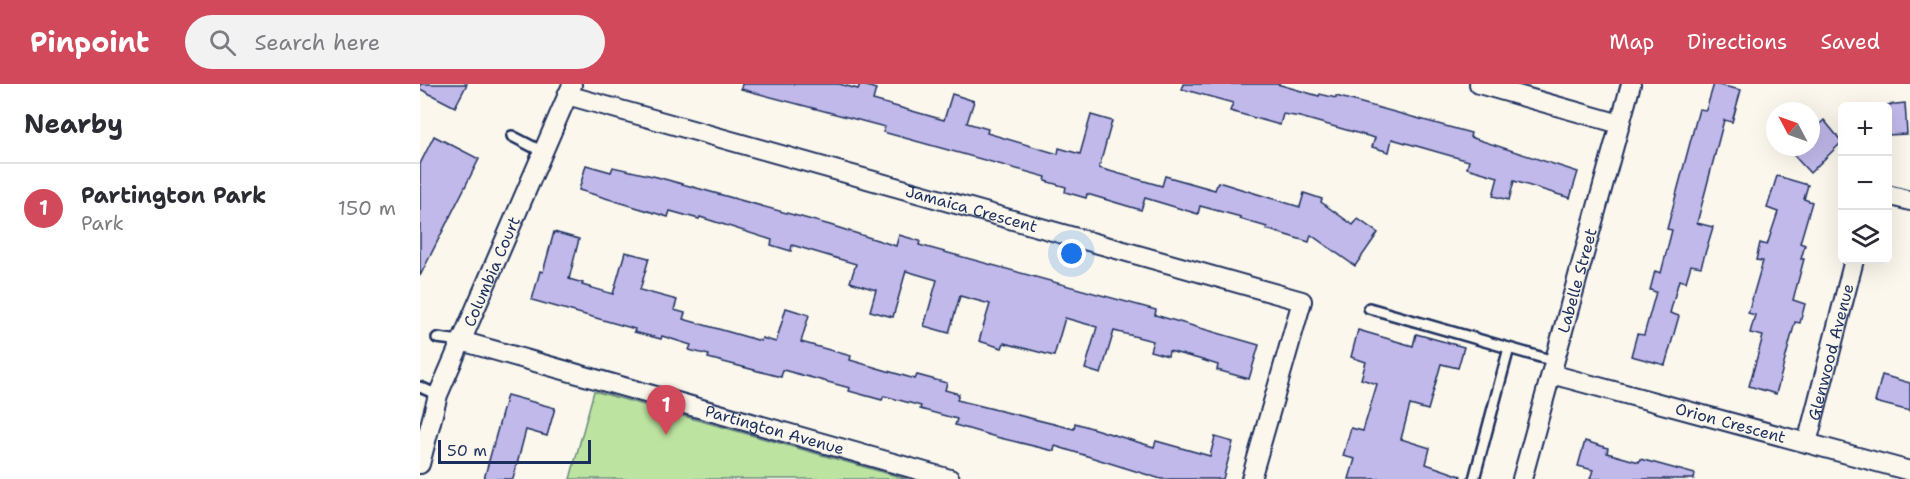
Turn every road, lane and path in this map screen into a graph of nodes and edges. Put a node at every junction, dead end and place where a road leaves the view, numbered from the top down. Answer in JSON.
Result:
{"nodes":[{"id":1,"x":1479,"y":84,"type":"edge"},
{"id":2,"x":1630,"y":84,"type":"edge"},
{"id":3,"x":570,"y":89,"type":"edge"},
{"id":4,"x":1620,"y":124,"type":"junction"},
{"id":5,"x":512,"y":136,"type":"dead end"},
{"id":6,"x":543,"y":152,"type":"junction"},
{"id":7,"x":1892,"y":196,"type":"edge"},
{"id":8,"x":1910,"y":201,"type":"edge"},
{"id":9,"x":1853,"y":264,"type":"edge"},
{"id":10,"x":1369,"y":308,"type":"dead end"},
{"id":11,"x":436,"y":338,"type":"dead end"},
{"id":12,"x":461,"y":341,"type":"junction"},
{"id":13,"x":1509,"y":348,"type":"junction"},
{"id":14,"x":1552,"y":367,"type":"junction"},
{"id":15,"x":420,"y":387,"type":"edge"},
{"id":16,"x":438,"y":395,"type":"junction"},
{"id":17,"x":1807,"y":443,"type":"junction"},
{"id":18,"x":420,"y":464,"type":"edge"},
{"id":19,"x":1910,"y":471,"type":"edge"},
{"id":20,"x":950,"y":479,"type":"edge"},
{"id":21,"x":1251,"y":479,"type":"edge"},
{"id":22,"x":1474,"y":479,"type":"edge"},
{"id":23,"x":1522,"y":479,"type":"edge"}],
"edges":[{"from":1,"to":4,"type":"street"},
{"from":2,"to":4,"type":"street","name":"Labelle Street"},
{"from":3,"to":6,"type":"street","name":"Columbia Court"},
{"from":3,"to":21,"type":"street","name":"Jamaica Crescent"},
{"from":4,"to":14,"type":"street","name":"Labelle Street"},
{"from":5,"to":6,"type":"lane"},
{"from":6,"to":12,"type":"street","name":"Columbia Court"},
{"from":7,"to":8,"type":"street"},
{"from":9,"to":17,"type":"street","name":"Glenwood Avenue"},
{"from":10,"to":13,"type":"lane"},
{"from":11,"to":12,"type":"lane"},
{"from":12,"to":16,"type":"street","name":"Columbia Court"},
{"from":12,"to":20,"type":"street","name":"Partington Avenue"},
{"from":13,"to":14,"type":"lane"},
{"from":13,"to":22,"type":"lane"},
{"from":14,"to":17,"type":"street","name":"Orion Crescent"},
{"from":14,"to":23,"type":"street","name":"Labelle Street"},
{"from":15,"to":16,"type":"lane"},
{"from":16,"to":18,"type":"street","name":"Columbia Court"},
{"from":17,"to":19,"type":"street","name":"Orion Crescent"}]}
